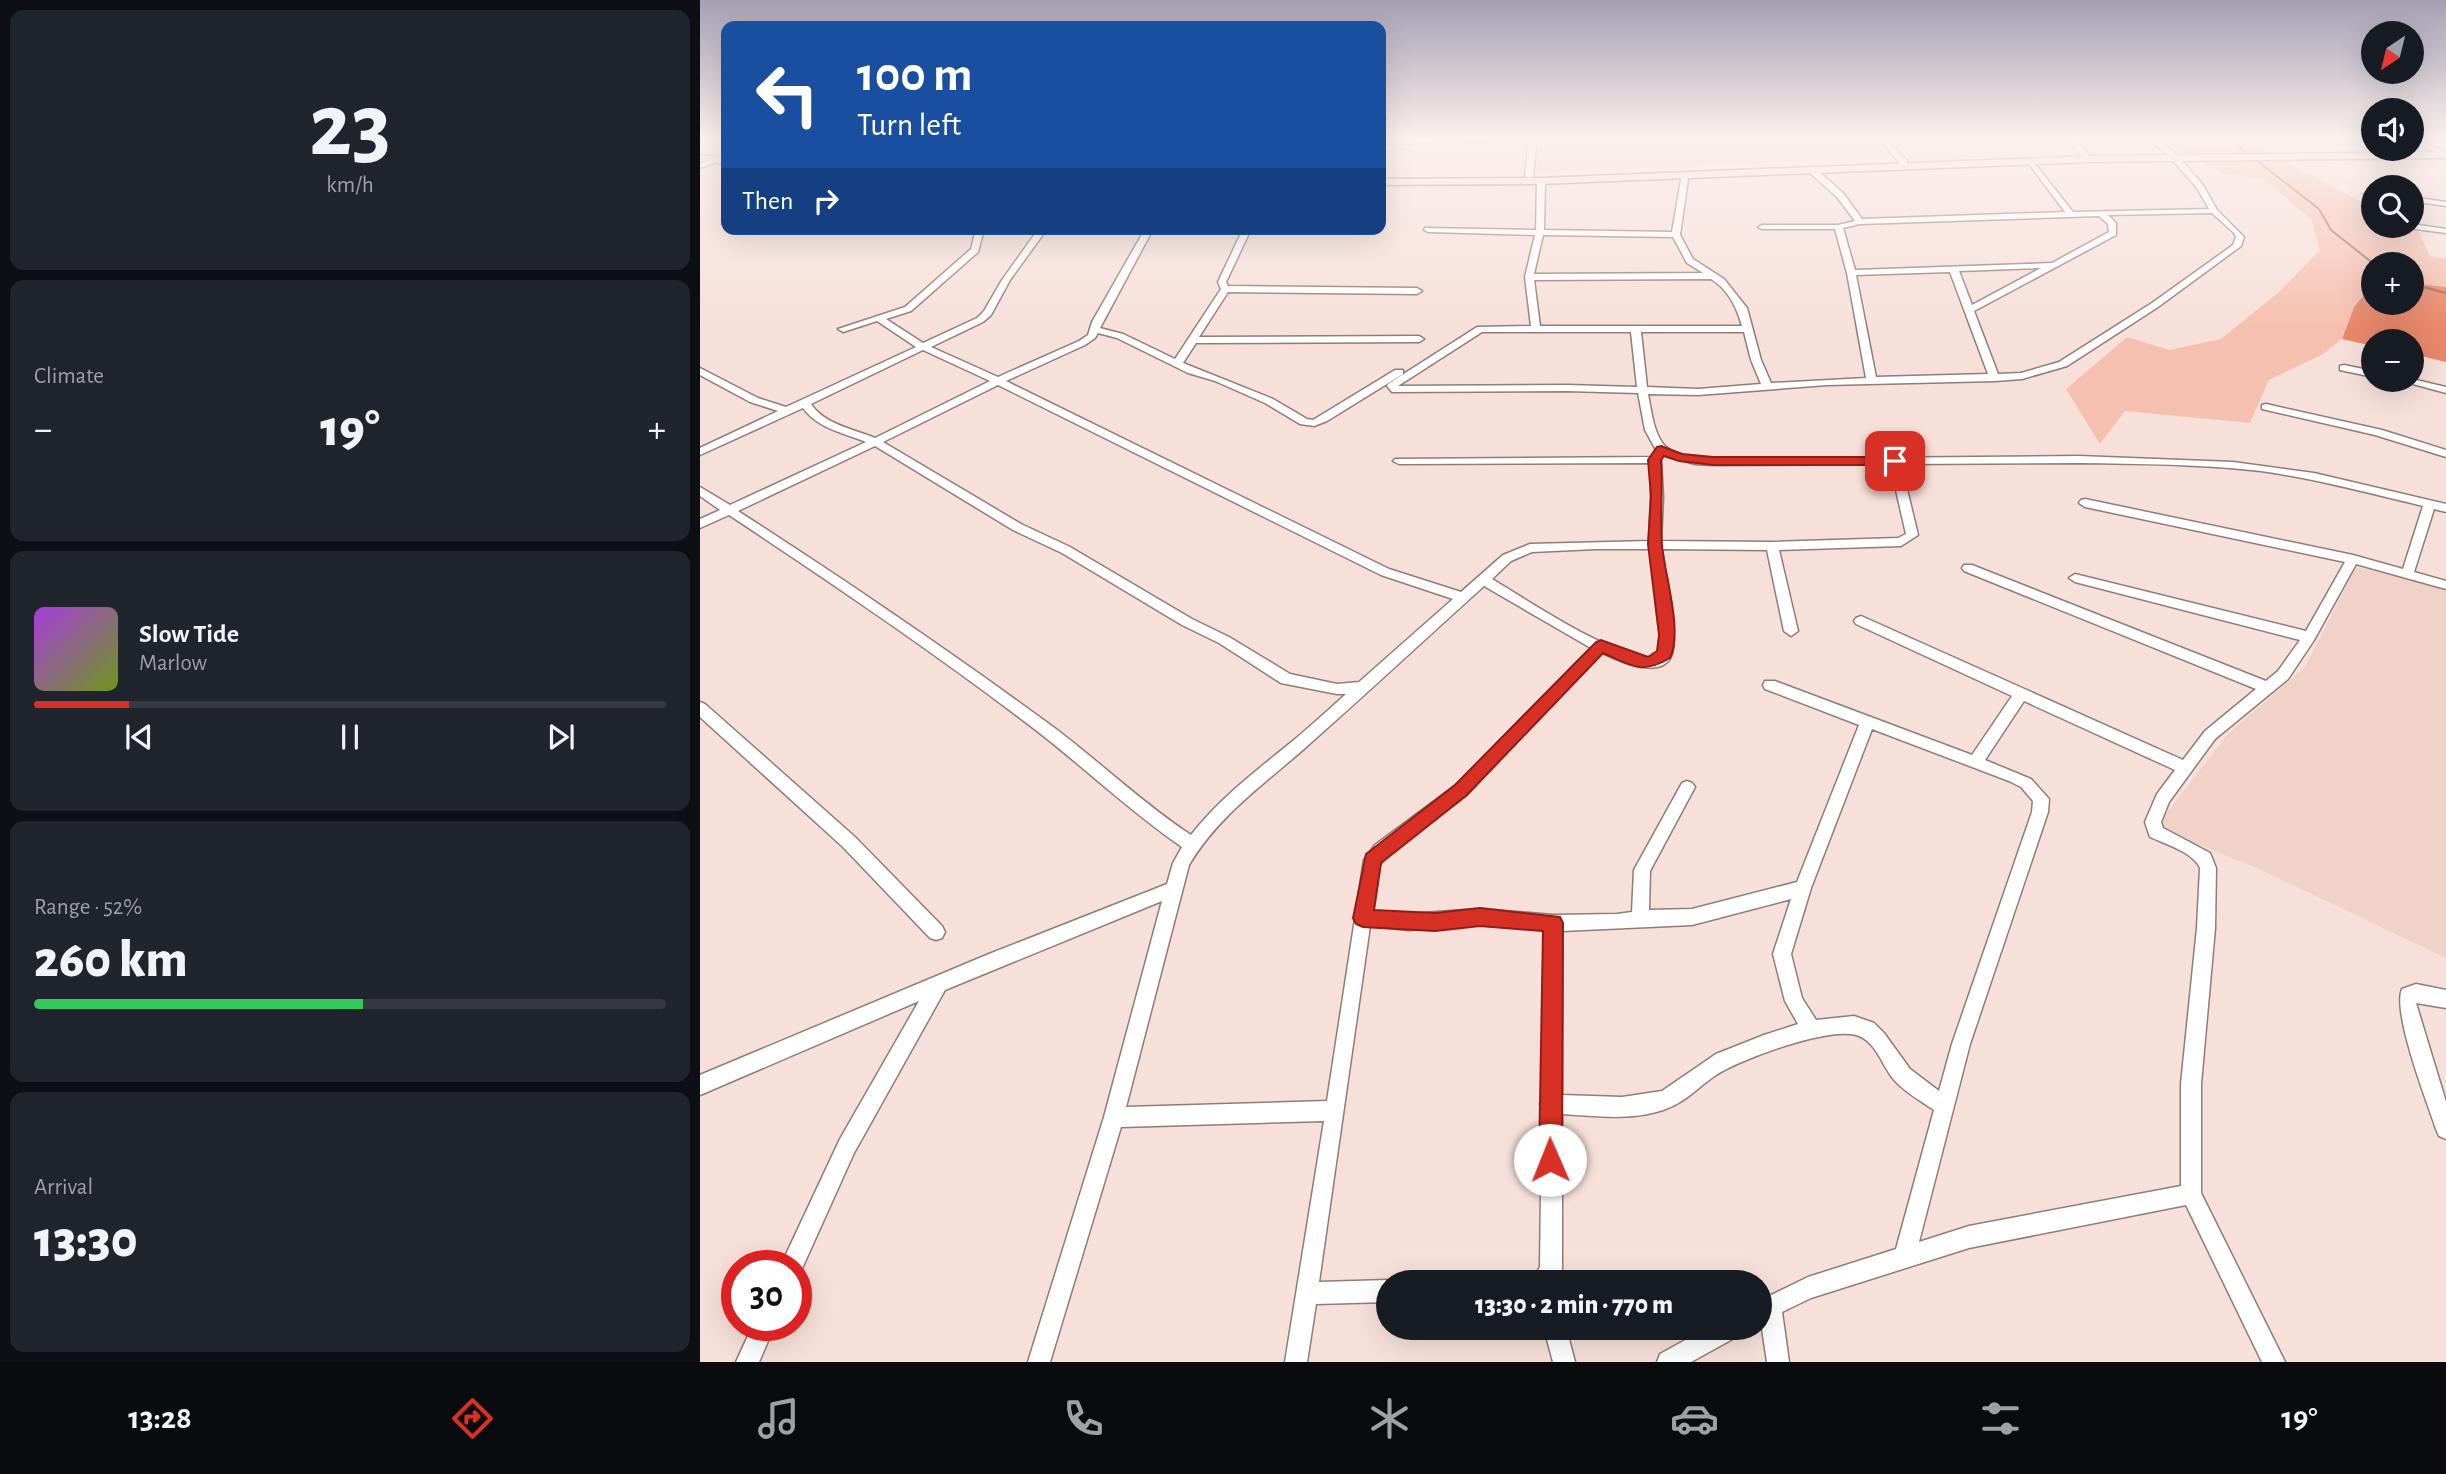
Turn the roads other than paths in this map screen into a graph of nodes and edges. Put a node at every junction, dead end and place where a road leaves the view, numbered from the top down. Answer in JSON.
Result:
{"nodes":[{"id":1,"x":1541,"y":202,"type":"edge"},
{"id":2,"x":1681,"y":202,"type":"edge"},
{"id":3,"x":1845,"y":202,"type":"edge"},
{"id":4,"x":2061,"y":202,"type":"edge"},
{"id":5,"x":2208,"y":202,"type":"edge"},
{"id":6,"x":2214,"y":211,"type":"junction"},
{"id":7,"x":2101,"y":213,"type":"junction"},
{"id":8,"x":2071,"y":215,"type":"junction"},
{"id":9,"x":1860,"y":222,"type":"junction"},
{"id":10,"x":1762,"y":227,"type":"dead end"},
{"id":11,"x":1838,"y":228,"type":"junction"},
{"id":12,"x":2424,"y":228,"type":"edge"},
{"id":13,"x":1428,"y":230,"type":"dead end"},
{"id":14,"x":2446,"y":231,"type":"edge"},
{"id":15,"x":1541,"y":232,"type":"junction"},
{"id":16,"x":979,"y":235,"type":"edge"},
{"id":17,"x":1039,"y":235,"type":"edge"},
{"id":18,"x":1146,"y":235,"type":"edge"},
{"id":19,"x":1244,"y":235,"type":"edge"},
{"id":20,"x":1676,"y":235,"type":"junction"},
{"id":21,"x":2055,"y":265,"type":"junction"},
{"id":22,"x":1954,"y":270,"type":"junction"},
{"id":23,"x":1851,"y":273,"type":"junction"},
{"id":24,"x":1711,"y":276,"type":"junction"},
{"id":25,"x":1529,"y":277,"type":"junction"},
{"id":26,"x":1225,"y":289,"type":"junction"},
{"id":27,"x":1418,"y":291,"type":"dead end"},
{"id":28,"x":1970,"y":310,"type":"junction"},
{"id":29,"x":880,"y":319,"type":"junction"},
{"id":30,"x":843,"y":329,"type":"dead end"},
{"id":31,"x":1536,"y":329,"type":"junction"},
{"id":32,"x":1747,"y":329,"type":"junction"},
{"id":33,"x":1096,"y":330,"type":"junction"},
{"id":34,"x":1636,"y":330,"type":"junction"},
{"id":35,"x":1419,"y":339,"type":"dead end"},
{"id":36,"x":1194,"y":340,"type":"junction"},
{"id":37,"x":924,"y":347,"type":"junction"},
{"id":38,"x":1178,"y":363,"type":"junction"},
{"id":39,"x":2344,"y":368,"type":"dead end"},
{"id":40,"x":1403,"y":370,"type":"dead end"},
{"id":41,"x":700,"y":371,"type":"edge"},
{"id":42,"x":2361,"y":372,"type":"edge"},
{"id":43,"x":1995,"y":378,"type":"junction"},
{"id":44,"x":1871,"y":380,"type":"junction"},
{"id":45,"x":998,"y":381,"type":"junction"},
{"id":46,"x":2424,"y":385,"type":"edge"},
{"id":47,"x":1767,"y":386,"type":"junction"},
{"id":48,"x":1642,"y":390,"type":"junction"},
{"id":49,"x":2446,"y":390,"type":"edge"},
{"id":50,"x":804,"y":402,"type":"junction"},
{"id":51,"x":2266,"y":407,"type":"dead end"},
{"id":52,"x":787,"y":411,"type":"junction"},
{"id":53,"x":875,"y":442,"type":"junction"},
{"id":54,"x":700,"y":452,"type":"edge"},
{"id":55,"x":2446,"y":454,"type":"edge"},
{"id":56,"x":1658,"y":455,"type":"junction"},
{"id":57,"x":1399,"y":461,"type":"dead end"},
{"id":58,"x":1895,"y":461,"type":"junction"},
{"id":59,"x":700,"y":491,"type":"edge"},
{"id":60,"x":2085,"y":503,"type":"dead end"},
{"id":61,"x":2430,"y":504,"type":"junction"},
{"id":62,"x":2446,"y":508,"type":"edge"},
{"id":63,"x":729,"y":511,"type":"junction"},
{"id":64,"x":700,"y":524,"type":"edge"},
{"id":65,"x":1655,"y":544,"type":"junction"},
{"id":66,"x":1772,"y":546,"type":"junction"},
{"id":67,"x":2353,"y":559,"type":"junction"},
{"id":68,"x":1968,"y":568,"type":"dead end"},
{"id":69,"x":2407,"y":574,"type":"junction"},
{"id":70,"x":2075,"y":578,"type":"dead end"},
{"id":71,"x":1482,"y":579,"type":"junction"},
{"id":72,"x":2446,"y":585,"type":"edge"},
{"id":73,"x":1462,"y":597,"type":"junction"},
{"id":74,"x":1861,"y":621,"type":"dead end"},
{"id":75,"x":1791,"y":631,"type":"dead end"},
{"id":76,"x":2309,"y":637,"type":"junction"},
{"id":77,"x":1601,"y":646,"type":"junction"},
{"id":78,"x":1770,"y":685,"type":"dead end"},
{"id":79,"x":1362,"y":687,"type":"junction"},
{"id":80,"x":2265,"y":687,"type":"junction"},
{"id":81,"x":2021,"y":694,"type":"junction"},
{"id":82,"x":700,"y":708,"type":"edge"},
{"id":83,"x":1867,"y":723,"type":"junction"},
{"id":84,"x":1976,"y":762,"type":"junction"},
{"id":85,"x":2186,"y":768,"type":"junction"},
{"id":86,"x":1687,"y":787,"type":"dead end"},
{"id":87,"x":1191,"y":844,"type":"junction"},
{"id":88,"x":1803,"y":888,"type":"junction"},
{"id":89,"x":1175,"y":889,"type":"junction"},
{"id":90,"x":1363,"y":918,"type":"junction"},
{"id":91,"x":1642,"y":918,"type":"junction"},
{"id":92,"x":1553,"y":923,"type":"junction"},
{"id":93,"x":936,"y":932,"type":"dead end"},
{"id":94,"x":937,"y":986,"type":"junction"},
{"id":95,"x":2446,"y":999,"type":"edge"},
{"id":96,"x":1812,"y":1030,"type":"junction"},
{"id":97,"x":700,"y":1084,"type":"edge"},
{"id":98,"x":1550,"y":1104,"type":"junction"},
{"id":99,"x":1946,"y":1107,"type":"junction"},
{"id":100,"x":1335,"y":1111,"type":"junction"},
{"id":101,"x":1114,"y":1117,"type":"junction"},
{"id":102,"x":2446,"y":1129,"type":"edge"},
{"id":103,"x":2191,"y":1194,"type":"junction"},
{"id":104,"x":799,"y":1250,"type":"edge"},
{"id":105,"x":1905,"y":1256,"type":"junction"},
{"id":106,"x":1551,"y":1270,"type":"edge"},
{"id":107,"x":1376,"y":1291,"type":"edge"},
{"id":108,"x":1308,"y":1293,"type":"junction"},
{"id":109,"x":1772,"y":1306,"type":"edge"},
{"id":110,"x":1772,"y":1338,"type":"edge"},
{"id":111,"x":1558,"y":1340,"type":"edge"},
{"id":112,"x":1708,"y":1340,"type":"edge"},
{"id":113,"x":757,"y":1341,"type":"edge"},
{"id":114,"x":747,"y":1362,"type":"edge"},
{"id":115,"x":1039,"y":1362,"type":"edge"},
{"id":116,"x":1296,"y":1362,"type":"edge"},
{"id":117,"x":1564,"y":1362,"type":"edge"},
{"id":118,"x":1668,"y":1362,"type":"edge"},
{"id":119,"x":1778,"y":1362,"type":"edge"},
{"id":120,"x":2274,"y":1362,"type":"edge"}],
"edges":[{"from":1,"to":15,"type":"street"},
{"from":2,"to":20,"type":"street"},
{"from":3,"to":9,"type":"street"},
{"from":4,"to":8,"type":"street"},
{"from":5,"to":6,"type":"street"},
{"from":6,"to":7,"type":"street"},
{"from":6,"to":43,"type":"street"},
{"from":7,"to":8,"type":"street"},
{"from":7,"to":21,"type":"street"},
{"from":8,"to":9,"type":"street"},
{"from":9,"to":11,"type":"street"},
{"from":10,"to":11,"type":"street"},
{"from":11,"to":23,"type":"street"},
{"from":12,"to":14,"type":"street"},
{"from":13,"to":15,"type":"street"},
{"from":15,"to":20,"type":"street"},
{"from":15,"to":25,"type":"street"},
{"from":16,"to":29,"type":"street"},
{"from":17,"to":37,"type":"street"},
{"from":18,"to":33,"type":"street"},
{"from":19,"to":26,"type":"street"},
{"from":20,"to":24,"type":"street"},
{"from":21,"to":22,"type":"street"},
{"from":21,"to":28,"type":"street"},
{"from":22,"to":23,"type":"street"},
{"from":22,"to":28,"type":"street"},
{"from":23,"to":44,"type":"street"},
{"from":24,"to":25,"type":"street"},
{"from":24,"to":32,"type":"street"},
{"from":25,"to":31,"type":"street"},
{"from":26,"to":27,"type":"street"},
{"from":26,"to":36,"type":"street"},
{"from":28,"to":43,"type":"street"},
{"from":29,"to":30,"type":"street"},
{"from":29,"to":37,"type":"street"},
{"from":31,"to":34,"type":"street"},
{"from":31,"to":48,"type":"street"},
{"from":32,"to":34,"type":"street"},
{"from":32,"to":47,"type":"street"},
{"from":33,"to":38,"type":"street"},
{"from":33,"to":45,"type":"street"},
{"from":34,"to":48,"type":"street"},
{"from":35,"to":36,"type":"street"},
{"from":36,"to":38,"type":"street"},
{"from":37,"to":45,"type":"street"},
{"from":37,"to":50,"type":"street"},
{"from":38,"to":40,"type":"street"},
{"from":39,"to":42,"type":"street"},
{"from":41,"to":52,"type":"street"},
{"from":43,"to":44,"type":"street"},
{"from":44,"to":47,"type":"street"},
{"from":45,"to":53,"type":"street"},
{"from":45,"to":73,"type":"street"},
{"from":46,"to":49,"type":"street"},
{"from":47,"to":48,"type":"street"},
{"from":48,"to":56,"type":"street"},
{"from":50,"to":52,"type":"street"},
{"from":50,"to":53,"type":"street"},
{"from":51,"to":55,"type":"street"},
{"from":52,"to":54,"type":"street"},
{"from":53,"to":63,"type":"street"},
{"from":53,"to":79,"type":"street"},
{"from":56,"to":57,"type":"street"},
{"from":56,"to":58,"type":"street"},
{"from":56,"to":65,"type":"street"},
{"from":58,"to":61,"type":"street"},
{"from":58,"to":66,"type":"street"},
{"from":59,"to":63,"type":"street"},
{"from":60,"to":67,"type":"street"},
{"from":61,"to":62,"type":"street"},
{"from":61,"to":69,"type":"street"},
{"from":63,"to":64,"type":"street"},
{"from":63,"to":87,"type":"street"},
{"from":65,"to":66,"type":"street"},
{"from":65,"to":71,"type":"street"},
{"from":65,"to":77,"type":"street"},
{"from":66,"to":75,"type":"street"},
{"from":67,"to":69,"type":"street"},
{"from":67,"to":76,"type":"street"},
{"from":68,"to":80,"type":"street"},
{"from":69,"to":72,"type":"street"},
{"from":70,"to":76,"type":"street"},
{"from":71,"to":73,"type":"street"},
{"from":71,"to":77,"type":"street"},
{"from":73,"to":79,"type":"street"},
{"from":74,"to":81,"type":"street"},
{"from":76,"to":80,"type":"street"},
{"from":77,"to":90,"type":"street"},
{"from":78,"to":83,"type":"street"},
{"from":79,"to":87,"type":"street"},
{"from":80,"to":85,"type":"street"},
{"from":81,"to":84,"type":"street"},
{"from":81,"to":85,"type":"street"},
{"from":82,"to":93,"type":"street"},
{"from":83,"to":84,"type":"street"},
{"from":83,"to":88,"type":"street"},
{"from":84,"to":99,"type":"street"},
{"from":85,"to":103,"type":"street"},
{"from":86,"to":91,"type":"street"},
{"from":87,"to":89,"type":"street"},
{"from":88,"to":91,"type":"street"},
{"from":88,"to":96,"type":"street"},
{"from":89,"to":94,"type":"street"},
{"from":89,"to":101,"type":"street"},
{"from":90,"to":92,"type":"street"},
{"from":90,"to":100,"type":"street"},
{"from":91,"to":92,"type":"street"},
{"from":92,"to":98,"type":"street"},
{"from":94,"to":97,"type":"street"},
{"from":94,"to":104,"type":"street"},
{"from":95,"to":102,"type":"street"},
{"from":96,"to":98,"type":"street"},
{"from":96,"to":99,"type":"street"},
{"from":98,"to":106,"type":"street"},
{"from":99,"to":105,"type":"street"},
{"from":100,"to":101,"type":"street"},
{"from":100,"to":108,"type":"street"},
{"from":101,"to":115,"type":"street"},
{"from":103,"to":105,"type":"street"},
{"from":103,"to":120,"type":"street"},
{"from":105,"to":109,"type":"street"},
{"from":107,"to":108,"type":"street"},
{"from":108,"to":116,"type":"street"},
{"from":110,"to":119,"type":"street"},
{"from":111,"to":117,"type":"street"},
{"from":112,"to":118,"type":"street"},
{"from":113,"to":114,"type":"street"}]}
